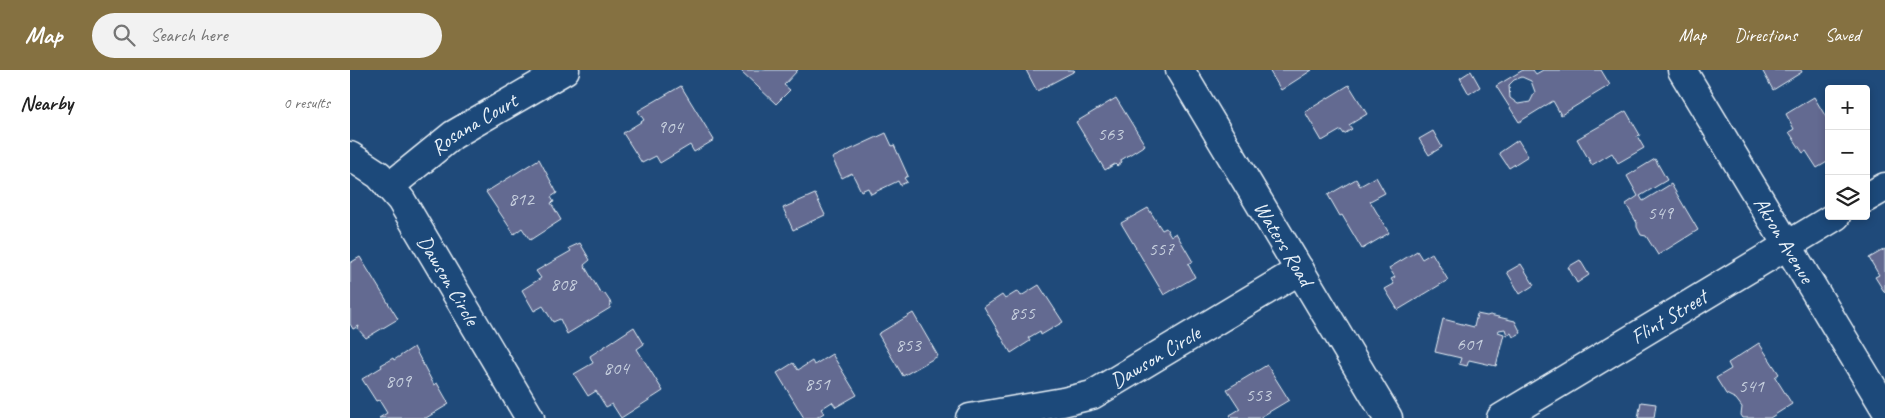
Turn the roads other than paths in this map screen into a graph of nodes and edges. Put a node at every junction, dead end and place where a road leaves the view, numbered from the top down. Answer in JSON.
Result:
{"nodes":[{"id":1,"x":566,"y":70,"type":"edge"},
{"id":2,"x":1180,"y":70,"type":"edge"},
{"id":3,"x":1682,"y":70,"type":"edge"},
{"id":4,"x":350,"y":156,"type":"edge"},
{"id":5,"x":389,"y":187,"type":"junction"},
{"id":6,"x":1885,"y":187,"type":"edge"},
{"id":7,"x":1870,"y":196,"type":"edge"},
{"id":8,"x":1829,"y":220,"type":"edge"},
{"id":9,"x":1787,"y":245,"type":"junction"},
{"id":10,"x":1300,"y":270,"type":"junction"},
{"id":11,"x":1885,"y":408,"type":"edge"},
{"id":12,"x":530,"y":418,"type":"edge"},
{"id":13,"x":970,"y":418,"type":"edge"},
{"id":14,"x":1388,"y":418,"type":"edge"},
{"id":15,"x":1501,"y":418,"type":"edge"}],
"edges":[{"from":1,"to":5,"type":"street","name":"Rosana Court"},
{"from":2,"to":10,"type":"street","name":"Waters Road"},
{"from":3,"to":9,"type":"street","name":"Akron Avenue"},
{"from":4,"to":5,"type":"street","name":"Dawson Circle"},
{"from":5,"to":12,"type":"street","name":"Dawson Circle"},
{"from":6,"to":7,"type":"street"},
{"from":8,"to":9,"type":"street","name":"Flint Street"},
{"from":9,"to":11,"type":"street","name":"Akron Avenue"},
{"from":9,"to":15,"type":"street","name":"Flint Street"},
{"from":10,"to":13,"type":"street","name":"Dawson Circle"},
{"from":10,"to":14,"type":"street","name":"Waters Road"}]}
